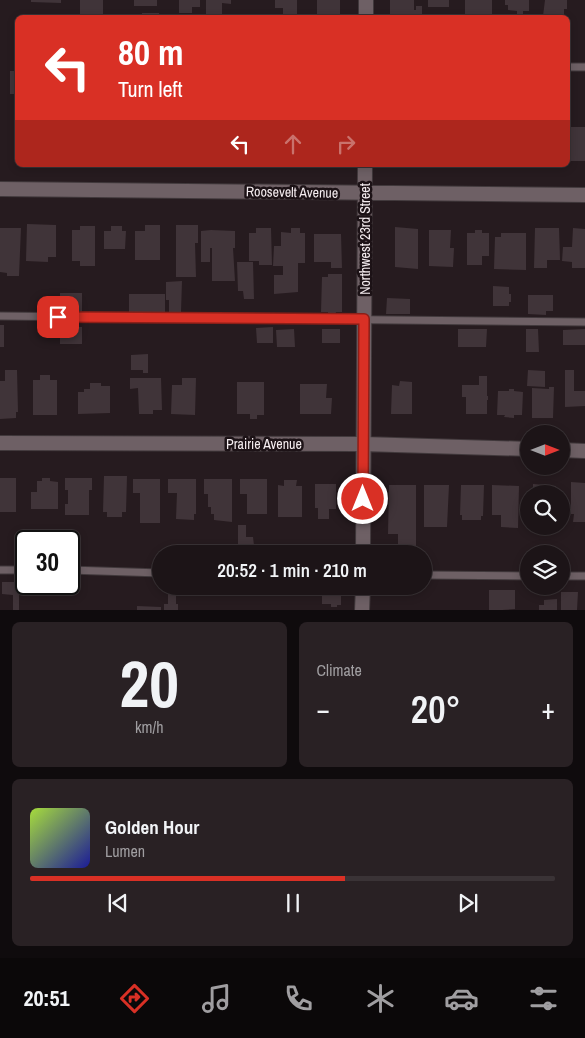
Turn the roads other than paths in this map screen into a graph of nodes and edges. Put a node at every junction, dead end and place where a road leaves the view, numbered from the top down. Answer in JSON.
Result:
{"nodes":[{"id":1,"x":366,"y":0,"type":"edge"},
{"id":2,"x":366,"y":15,"type":"edge"},
{"id":3,"x":570,"y":67,"type":"edge"},
{"id":4,"x":585,"y":67,"type":"edge"},
{"id":5,"x":365,"y":167,"type":"edge"},
{"id":6,"x":0,"y":189,"type":"edge"},
{"id":7,"x":365,"y":193,"type":"junction"},
{"id":8,"x":585,"y":195,"type":"edge"},
{"id":9,"x":0,"y":316,"type":"edge"},
{"id":10,"x":364,"y":319,"type":"junction"},
{"id":11,"x":585,"y":322,"type":"edge"},
{"id":12,"x":0,"y":443,"type":"edge"},
{"id":13,"x":363,"y":444,"type":"junction"},
{"id":14,"x":520,"y":449,"type":"edge"},
{"id":15,"x":570,"y":450,"type":"edge"},
{"id":16,"x":585,"y":451,"type":"edge"},
{"id":17,"x":363,"y":545,"type":"edge"},
{"id":18,"x":0,"y":570,"type":"edge"},
{"id":19,"x":15,"y":570,"type":"edge"},
{"id":20,"x":80,"y":570,"type":"edge"},
{"id":21,"x":152,"y":573,"type":"edge"},
{"id":22,"x":432,"y":575,"type":"edge"},
{"id":23,"x":520,"y":576,"type":"edge"},
{"id":24,"x":570,"y":576,"type":"edge"},
{"id":25,"x":585,"y":576,"type":"edge"},
{"id":26,"x":362,"y":595,"type":"edge"},
{"id":27,"x":362,"y":610,"type":"edge"}],
"edges":[{"from":1,"to":2,"type":"street"},
{"from":3,"to":4,"type":"lane"},
{"from":5,"to":7,"type":"street","name":"Northwest 23rd Street"},
{"from":6,"to":7,"type":"street","name":"Roosevelt Avenue"},
{"from":7,"to":8,"type":"street","name":"Roosevelt Avenue"},
{"from":7,"to":10,"type":"street","name":"Northwest 23rd Street"},
{"from":9,"to":10,"type":"lane"},
{"from":10,"to":11,"type":"lane"},
{"from":10,"to":13,"type":"street","name":"Northwest 23rd Street"},
{"from":12,"to":13,"type":"street","name":"Prairie Avenue"},
{"from":13,"to":14,"type":"street","name":"Prairie Avenue"},
{"from":13,"to":17,"type":"street","name":"Northwest 23rd Street"},
{"from":15,"to":16,"type":"street"},
{"from":18,"to":19,"type":"lane"},
{"from":20,"to":21,"type":"lane"},
{"from":22,"to":23,"type":"lane"},
{"from":24,"to":25,"type":"lane"},
{"from":26,"to":27,"type":"street"}]}
